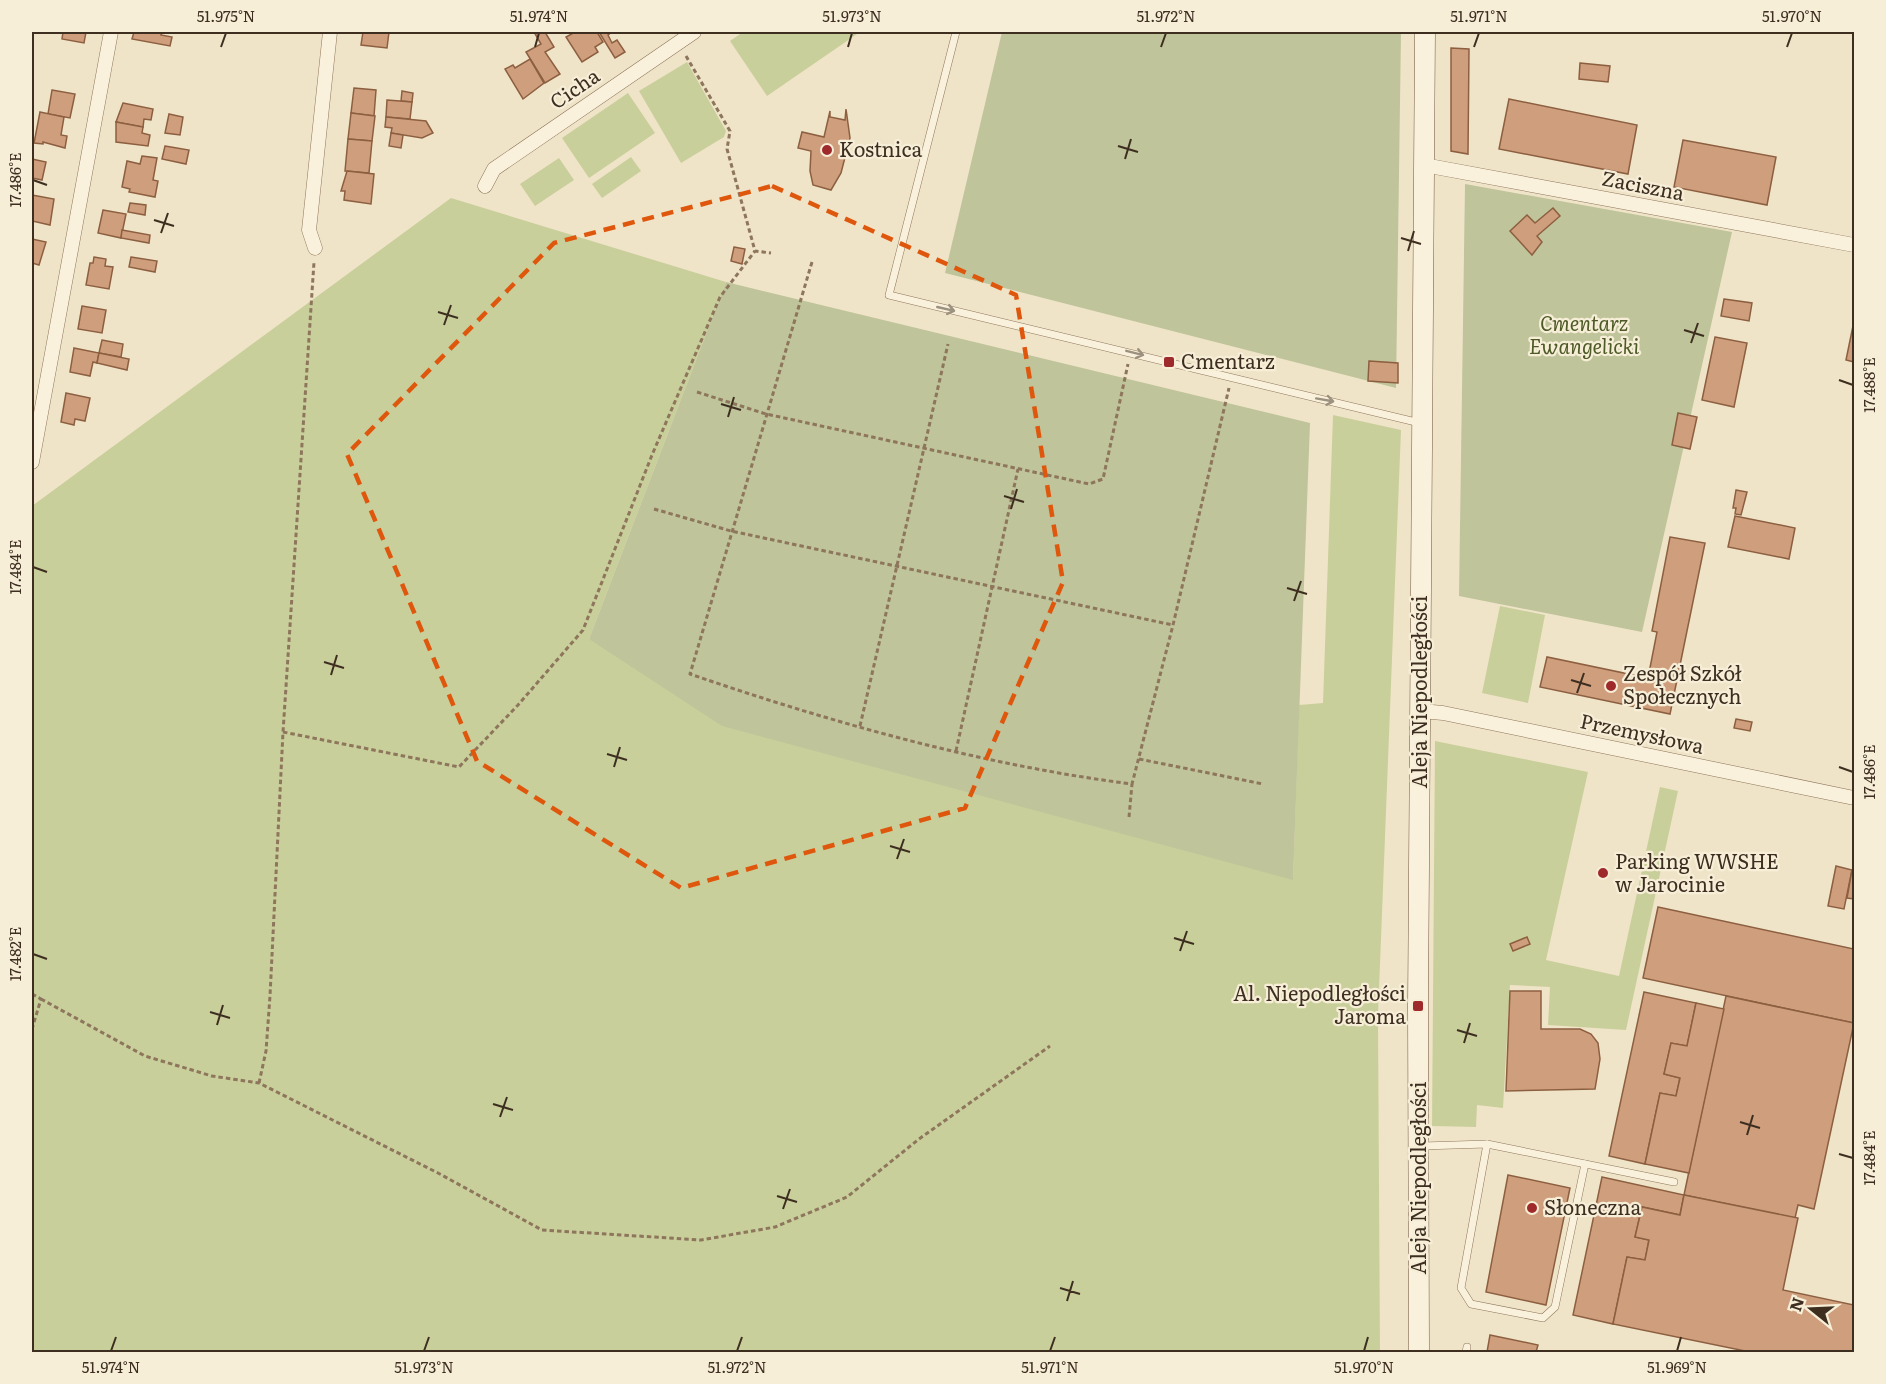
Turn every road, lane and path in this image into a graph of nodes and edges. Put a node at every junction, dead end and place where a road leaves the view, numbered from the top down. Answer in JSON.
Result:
{"nodes":[{"id":1,"x":111,"y":32,"type":"edge"},
{"id":2,"x":330,"y":32,"type":"edge"},
{"id":3,"x":694,"y":32,"type":"edge"},
{"id":4,"x":956,"y":32,"type":"edge"},
{"id":5,"x":1425,"y":32,"type":"edge"},
{"id":6,"x":678,"y":36,"type":"edge"},
{"id":7,"x":678,"y":61,"type":"dead end"},
{"id":8,"x":1424,"y":165,"type":"junction"},
{"id":9,"x":485,"y":186,"type":"dead end"},
{"id":10,"x":1854,"y":245,"type":"edge"},
{"id":11,"x":315,"y":248,"type":"joint"},
{"id":12,"x":755,"y":251,"type":"junction"},
{"id":13,"x":771,"y":253,"type":"dead end"},
{"id":14,"x":812,"y":262,"type":"dead end"},
{"id":15,"x":948,"y":344,"type":"dead end"},
{"id":16,"x":1131,"y":352,"type":"junction"},
{"id":17,"x":1231,"y":377,"type":"junction"},
{"id":18,"x":697,"y":392,"type":"dead end"},
{"id":19,"x":766,"y":414,"type":"junction"},
{"id":20,"x":1422,"y":423,"type":"junction"},
{"id":21,"x":925,"y":448,"type":"junction"},
{"id":22,"x":32,"y":462,"type":"edge"},
{"id":23,"x":1018,"y":469,"type":"junction"},
{"id":24,"x":654,"y":509,"type":"dead end"},
{"id":25,"x":731,"y":531,"type":"junction"},
{"id":26,"x":898,"y":567,"type":"junction"},
{"id":27,"x":992,"y":586,"type":"junction"},
{"id":28,"x":1173,"y":624,"type":"junction"},
{"id":29,"x":1421,"y":711,"type":"junction"},
{"id":30,"x":860,"y":726,"type":"junction"},
{"id":31,"x":283,"y":732,"type":"junction"},
{"id":32,"x":956,"y":751,"type":"junction"},
{"id":33,"x":1138,"y":759,"type":"junction"},
{"id":34,"x":1132,"y":784,"type":"junction"},
{"id":35,"x":1263,"y":784,"type":"dead end"},
{"id":36,"x":1854,"y":798,"type":"edge"},
{"id":37,"x":1129,"y":817,"type":"dead end"},
{"id":38,"x":32,"y":994,"type":"edge"},
{"id":39,"x":41,"y":999,"type":"junction"},
{"id":40,"x":32,"y":1029,"type":"edge"},
{"id":41,"x":1050,"y":1046,"type":"dead end"},
{"id":42,"x":259,"y":1083,"type":"junction"},
{"id":43,"x":1487,"y":1144,"type":"junction"},
{"id":44,"x":1419,"y":1146,"type":"junction"},
{"id":45,"x":1585,"y":1164,"type":"junction"},
{"id":46,"x":1674,"y":1182,"type":"dead end"},
{"id":47,"x":1419,"y":1353,"type":"edge"}],
"edges":[{"from":1,"to":22,"type":"street"},
{"from":2,"to":11,"type":"street"},
{"from":3,"to":6,"type":"street","name":"Cicha"},
{"from":4,"to":16,"type":"lane","one_way":true},
{"from":5,"to":8,"type":"main road","name":"Aleja Niepodległości"},
{"from":6,"to":9,"type":"street","name":"Cicha"},
{"from":7,"to":12,"type":"path"},
{"from":8,"to":10,"type":"street","name":"Zaciszna"},
{"from":8,"to":20,"type":"main road","name":"Aleja Niepodległości"},
{"from":11,"to":31,"type":"path"},
{"from":12,"to":13,"type":"path"},
{"from":12,"to":31,"type":"path"},
{"from":14,"to":19,"type":"path"},
{"from":15,"to":21,"type":"path"},
{"from":16,"to":17,"type":"lane","one_way":true},
{"from":16,"to":23,"type":"path"},
{"from":17,"to":20,"type":"lane","one_way":true},
{"from":17,"to":28,"type":"path"},
{"from":18,"to":19,"type":"path"},
{"from":19,"to":21,"type":"path"},
{"from":19,"to":25,"type":"path"},
{"from":20,"to":29,"type":"main road","name":"Aleja Niepodległości"},
{"from":21,"to":23,"type":"path"},
{"from":21,"to":26,"type":"path"},
{"from":23,"to":27,"type":"path"},
{"from":24,"to":25,"type":"path"},
{"from":25,"to":26,"type":"path"},
{"from":25,"to":30,"type":"path"},
{"from":26,"to":27,"type":"path"},
{"from":26,"to":30,"type":"path"},
{"from":27,"to":28,"type":"path"},
{"from":27,"to":32,"type":"path"},
{"from":28,"to":33,"type":"path"},
{"from":29,"to":36,"type":"street","name":"Przemysłowa"},
{"from":29,"to":44,"type":"main road","name":"Aleja Niepodległości"},
{"from":30,"to":32,"type":"path"},
{"from":31,"to":42,"type":"path"},
{"from":32,"to":34,"type":"path"},
{"from":33,"to":34,"type":"path"},
{"from":33,"to":35,"type":"path"},
{"from":34,"to":37,"type":"path"},
{"from":38,"to":39,"type":"path"},
{"from":39,"to":40,"type":"path"},
{"from":39,"to":42,"type":"path"},
{"from":41,"to":42,"type":"path"},
{"from":43,"to":44,"type":"lane"},
{"from":43,"to":45,"type":"lane"},
{"from":43,"to":45,"type":"lane"},
{"from":44,"to":47,"type":"main road","name":"Aleja Niepodległości"},
{"from":45,"to":46,"type":"lane"}]}
